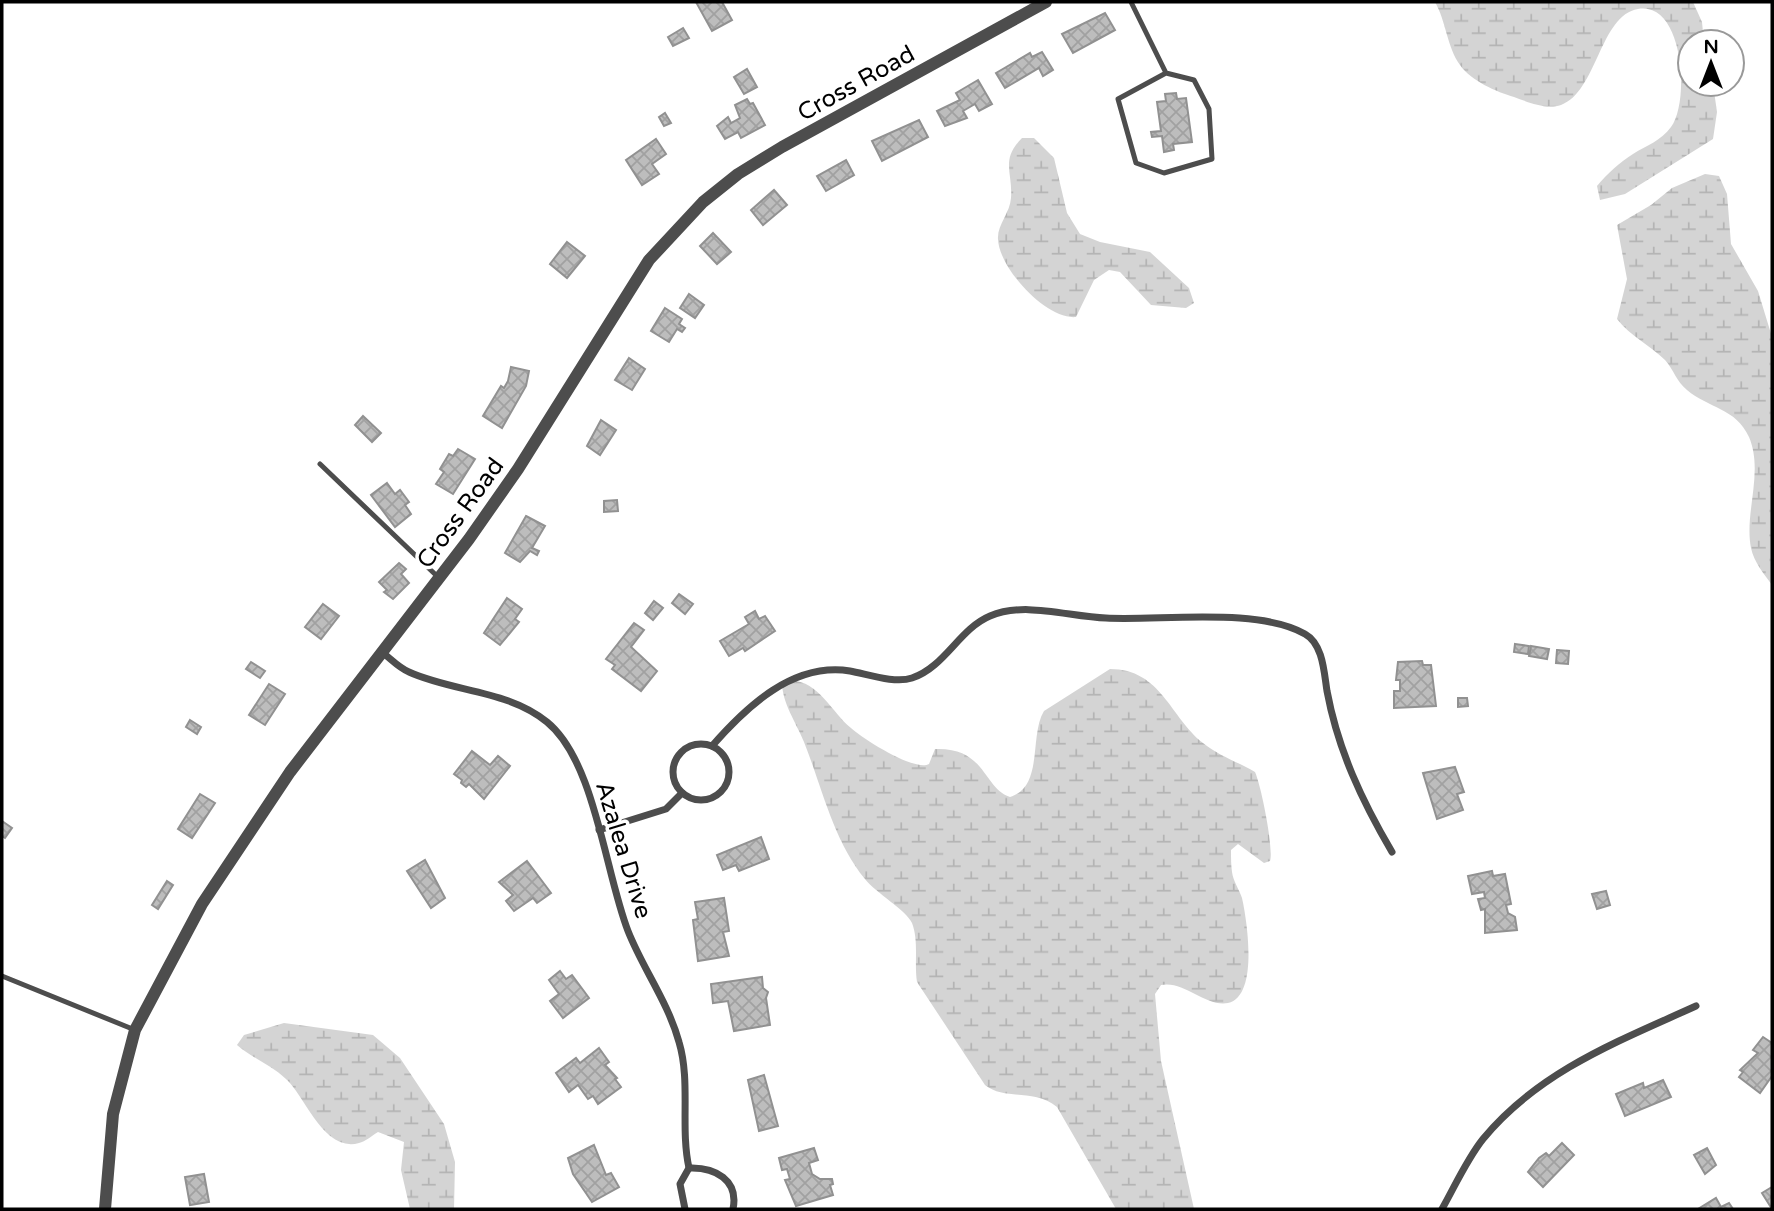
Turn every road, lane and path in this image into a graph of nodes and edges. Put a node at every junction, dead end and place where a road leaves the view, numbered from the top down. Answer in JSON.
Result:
{"nodes":[{"id":1,"x":1046,"y":2,"type":"edge"},
{"id":2,"x":1131,"y":2,"type":"edge"},
{"id":3,"x":1166,"y":73,"type":"junction"},
{"id":4,"x":320,"y":464,"type":"dead end"},
{"id":5,"x":439,"y":578,"type":"junction"},
{"id":6,"x":383,"y":653,"type":"junction"},
{"id":7,"x":712,"y":746,"type":"junction"},
{"id":8,"x":682,"y":793,"type":"junction"},
{"id":9,"x":599,"y":830,"type":"junction"},
{"id":10,"x":1392,"y":852,"type":"dead end"},
{"id":11,"x":2,"y":976,"type":"edge"},
{"id":12,"x":1696,"y":1006,"type":"dead end"},
{"id":13,"x":135,"y":1030,"type":"junction"},
{"id":14,"x":689,"y":1168,"type":"junction"},
{"id":15,"x":105,"y":1209,"type":"edge"},
{"id":16,"x":685,"y":1209,"type":"edge"},
{"id":17,"x":733,"y":1209,"type":"edge"},
{"id":18,"x":1442,"y":1209,"type":"edge"}],
"edges":[{"from":1,"to":5,"type":"street","name":"Cross Road"},
{"from":2,"to":3,"type":"lane"},
{"from":3,"to":3,"type":"lane"},
{"from":4,"to":5,"type":"lane"},
{"from":5,"to":6,"type":"street","name":"Cross Road"},
{"from":6,"to":9,"type":"street","name":"Azalea Drive"},
{"from":6,"to":13,"type":"street","name":"Cross Road"},
{"from":7,"to":8,"type":"street"},
{"from":7,"to":8,"type":"street"},
{"from":7,"to":10,"type":"street"},
{"from":8,"to":9,"type":"street"},
{"from":9,"to":14,"type":"street","name":"Azalea Drive"},
{"from":11,"to":13,"type":"lane"},
{"from":12,"to":18,"type":"street"},
{"from":13,"to":15,"type":"street","name":"Cross Road"},
{"from":14,"to":16,"type":"street","name":"Azalea Drive"},
{"from":14,"to":17,"type":"street"}]}
